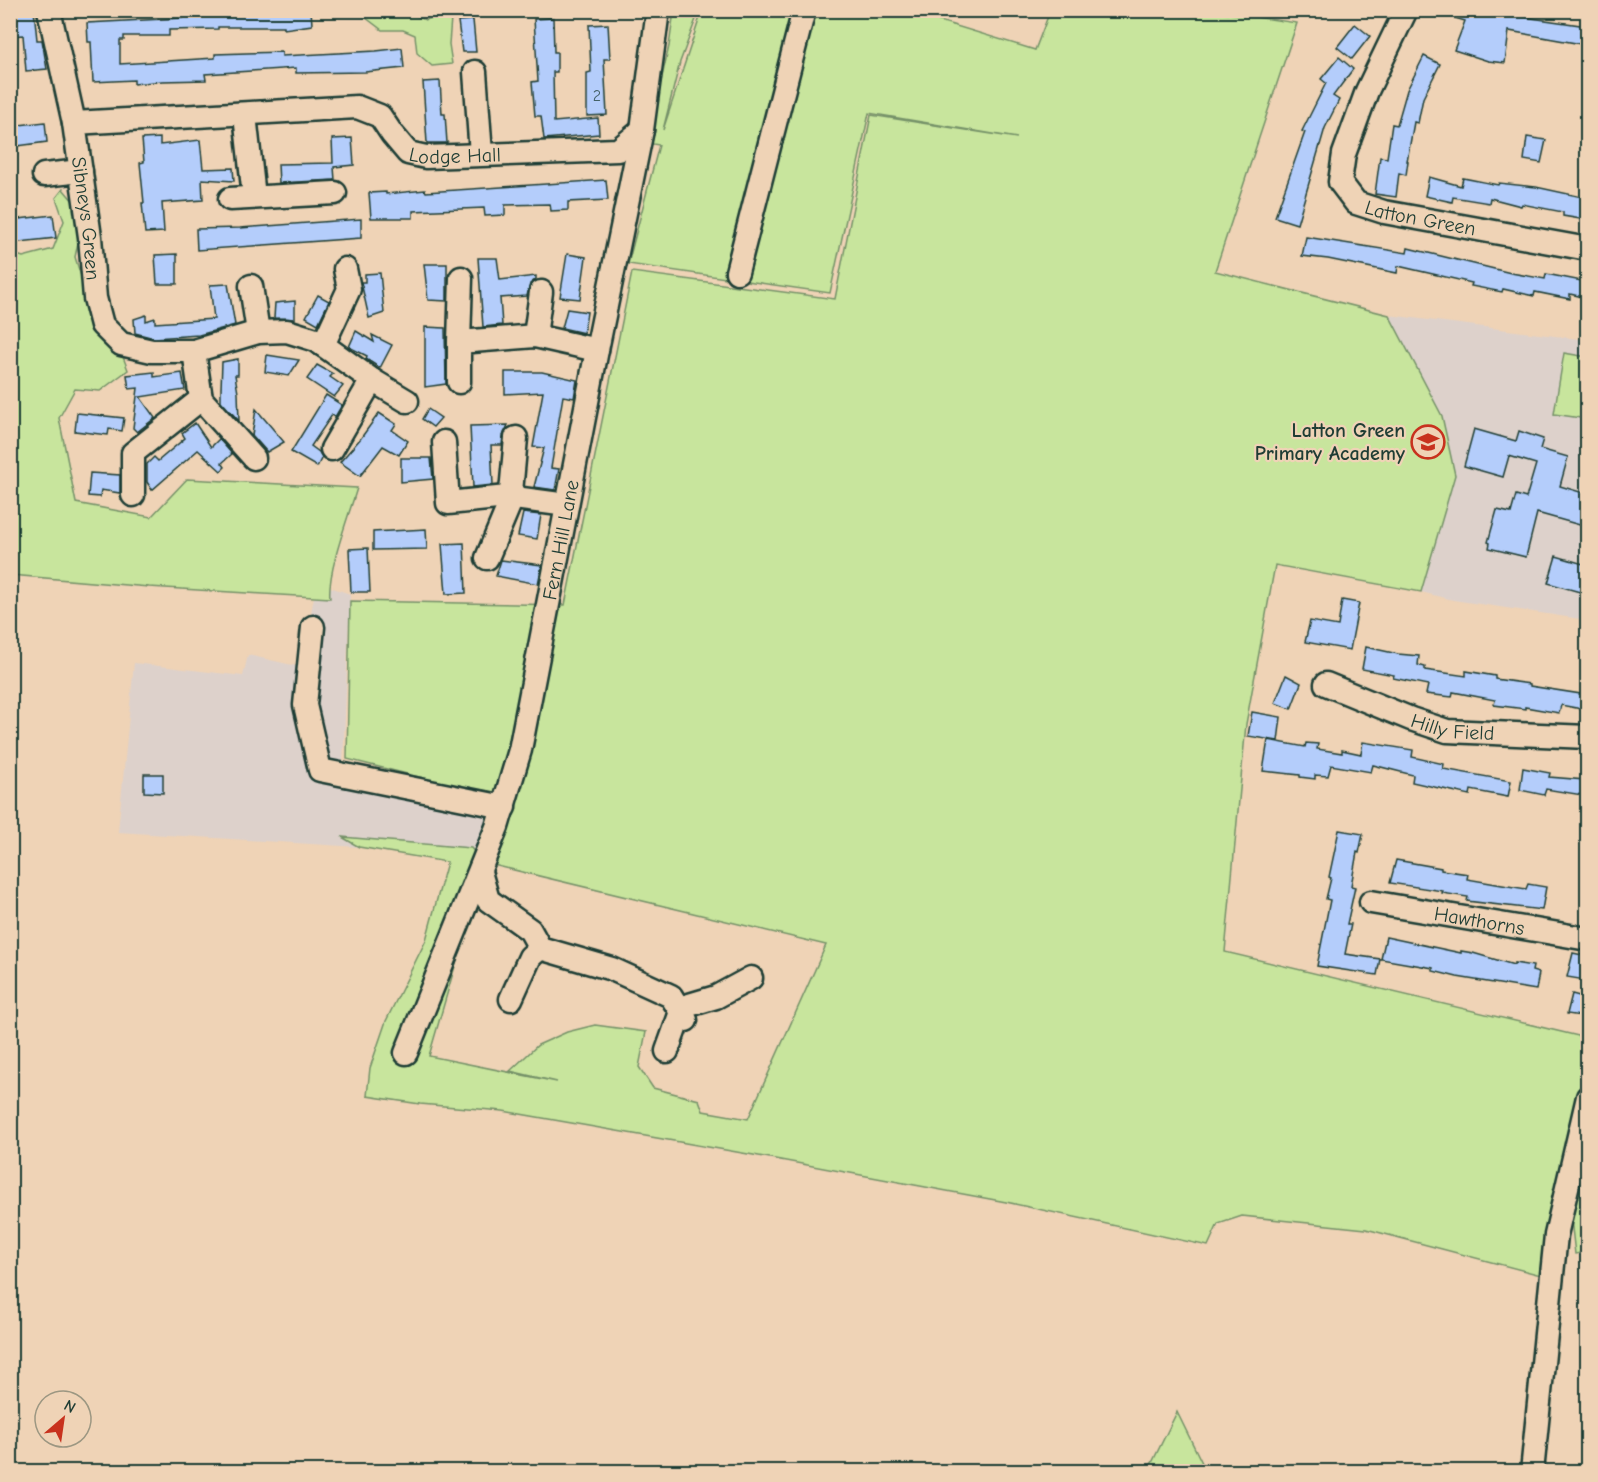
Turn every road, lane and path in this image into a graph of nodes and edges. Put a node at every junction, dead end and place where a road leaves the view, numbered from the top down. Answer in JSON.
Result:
{"nodes":[{"id":1,"x":49,"y":10,"type":"edge"},
{"id":2,"x":658,"y":10,"type":"edge"},
{"id":3,"x":804,"y":10,"type":"edge"},
{"id":4,"x":1406,"y":10,"type":"edge"},
{"id":5,"x":475,"y":72,"type":"dead end"},
{"id":6,"x":244,"y":115,"type":"junction"},
{"id":7,"x":74,"y":123,"type":"junction"},
{"id":8,"x":642,"y":130,"type":"junction"},
{"id":9,"x":481,"y":154,"type":"junction"},
{"id":10,"x":81,"y":171,"type":"junction"},
{"id":11,"x":44,"y":175,"type":"dead end"},
{"id":12,"x":335,"y":193,"type":"dead end"},
{"id":13,"x":254,"y":197,"type":"junction"},
{"id":14,"x":230,"y":199,"type":"dead end"},
{"id":15,"x":1587,"y":249,"type":"edge"},
{"id":16,"x":746,"y":260,"type":"dead end"},
{"id":17,"x":345,"y":269,"type":"dead end"},
{"id":18,"x":461,"y":278,"type":"dead end"},
{"id":19,"x":251,"y":285,"type":"dead end"},
{"id":20,"x":541,"y":292,"type":"dead end"},
{"id":21,"x":258,"y":332,"type":"junction"},
{"id":22,"x":535,"y":336,"type":"junction"},
{"id":23,"x":459,"y":342,"type":"junction"},
{"id":24,"x":323,"y":345,"type":"junction"},
{"id":25,"x":597,"y":350,"type":"junction"},
{"id":26,"x":194,"y":351,"type":"junction"},
{"id":27,"x":372,"y":380,"type":"junction"},
{"id":28,"x":459,"y":382,"type":"dead end"},
{"id":29,"x":201,"y":399,"type":"junction"},
{"id":30,"x":407,"y":401,"type":"dead end"},
{"id":31,"x":516,"y":438,"type":"dead end"},
{"id":32,"x":444,"y":442,"type":"dead end"},
{"id":33,"x":332,"y":449,"type":"dead end"},
{"id":34,"x":254,"y":458,"type":"dead end"},
{"id":35,"x":133,"y":495,"type":"dead end"},
{"id":36,"x":510,"y":498,"type":"junction"},
{"id":37,"x":567,"y":505,"type":"junction"},
{"id":38,"x":487,"y":558,"type":"dead end"},
{"id":39,"x":313,"y":627,"type":"dead end"},
{"id":40,"x":1326,"y":684,"type":"dead end"},
{"id":41,"x":1587,"y":737,"type":"edge"},
{"id":42,"x":504,"y":807,"type":"junction"},
{"id":43,"x":480,"y":872,"type":"junction"},
{"id":44,"x":1371,"y":902,"type":"dead end"},
{"id":45,"x":1587,"y":939,"type":"edge"},
{"id":46,"x":540,"y":948,"type":"junction"},
{"id":47,"x":751,"y":978,"type":"dead end"},
{"id":48,"x":511,"y":999,"type":"dead end"},
{"id":49,"x":682,"y":1013,"type":"junction"},
{"id":50,"x":667,"y":1052,"type":"dead end"},
{"id":51,"x":406,"y":1053,"type":"dead end"},
{"id":52,"x":1587,"y":1097,"type":"edge"},
{"id":53,"x":1532,"y":1472,"type":"edge"}],
"edges":[{"from":1,"to":7,"type":"street","name":"Sibneys Green"},
{"from":2,"to":8,"type":"street","name":"Fern Hill Lane"},
{"from":3,"to":16,"type":"street"},
{"from":4,"to":15,"type":"street","name":"Latton Green"},
{"from":5,"to":9,"type":"street"},
{"from":6,"to":7,"type":"street","name":"Lodge Hall"},
{"from":6,"to":9,"type":"street","name":"Lodge Hall"},
{"from":6,"to":13,"type":"street"},
{"from":7,"to":10,"type":"street","name":"Sibneys Green"},
{"from":8,"to":9,"type":"street","name":"Lodge Hall"},
{"from":8,"to":25,"type":"street","name":"Fern Hill Lane"},
{"from":10,"to":11,"type":"street"},
{"from":10,"to":26,"type":"street","name":"Sibneys Green"},
{"from":12,"to":13,"type":"street"},
{"from":13,"to":14,"type":"street"},
{"from":17,"to":24,"type":"street"},
{"from":18,"to":23,"type":"street"},
{"from":19,"to":21,"type":"street"},
{"from":20,"to":22,"type":"street"},
{"from":21,"to":24,"type":"street","name":"Sibneys Green"},
{"from":21,"to":26,"type":"street","name":"Sibneys Green"},
{"from":22,"to":23,"type":"street"},
{"from":22,"to":25,"type":"street"},
{"from":23,"to":28,"type":"street"},
{"from":24,"to":27,"type":"street","name":"Sibneys Green"},
{"from":25,"to":37,"type":"street","name":"Fern Hill Lane"},
{"from":26,"to":29,"type":"street"},
{"from":27,"to":30,"type":"street","name":"Sibneys Green"},
{"from":27,"to":33,"type":"street"},
{"from":29,"to":34,"type":"street"},
{"from":29,"to":35,"type":"street"},
{"from":31,"to":36,"type":"street"},
{"from":32,"to":36,"type":"street"},
{"from":36,"to":37,"type":"street"},
{"from":36,"to":38,"type":"street"},
{"from":37,"to":42,"type":"street","name":"Fern Hill Lane"},
{"from":39,"to":42,"type":"street"},
{"from":40,"to":41,"type":"street","name":"Hilly Field"},
{"from":42,"to":43,"type":"street","name":"Fern Hill Lane"},
{"from":43,"to":46,"type":"street"},
{"from":43,"to":51,"type":"street","name":"Fern Hill Lane"},
{"from":44,"to":45,"type":"street","name":"Hawthorns"},
{"from":46,"to":48,"type":"street"},
{"from":46,"to":49,"type":"street"},
{"from":47,"to":49,"type":"street"},
{"from":49,"to":50,"type":"street"},
{"from":52,"to":53,"type":"street"}]}
